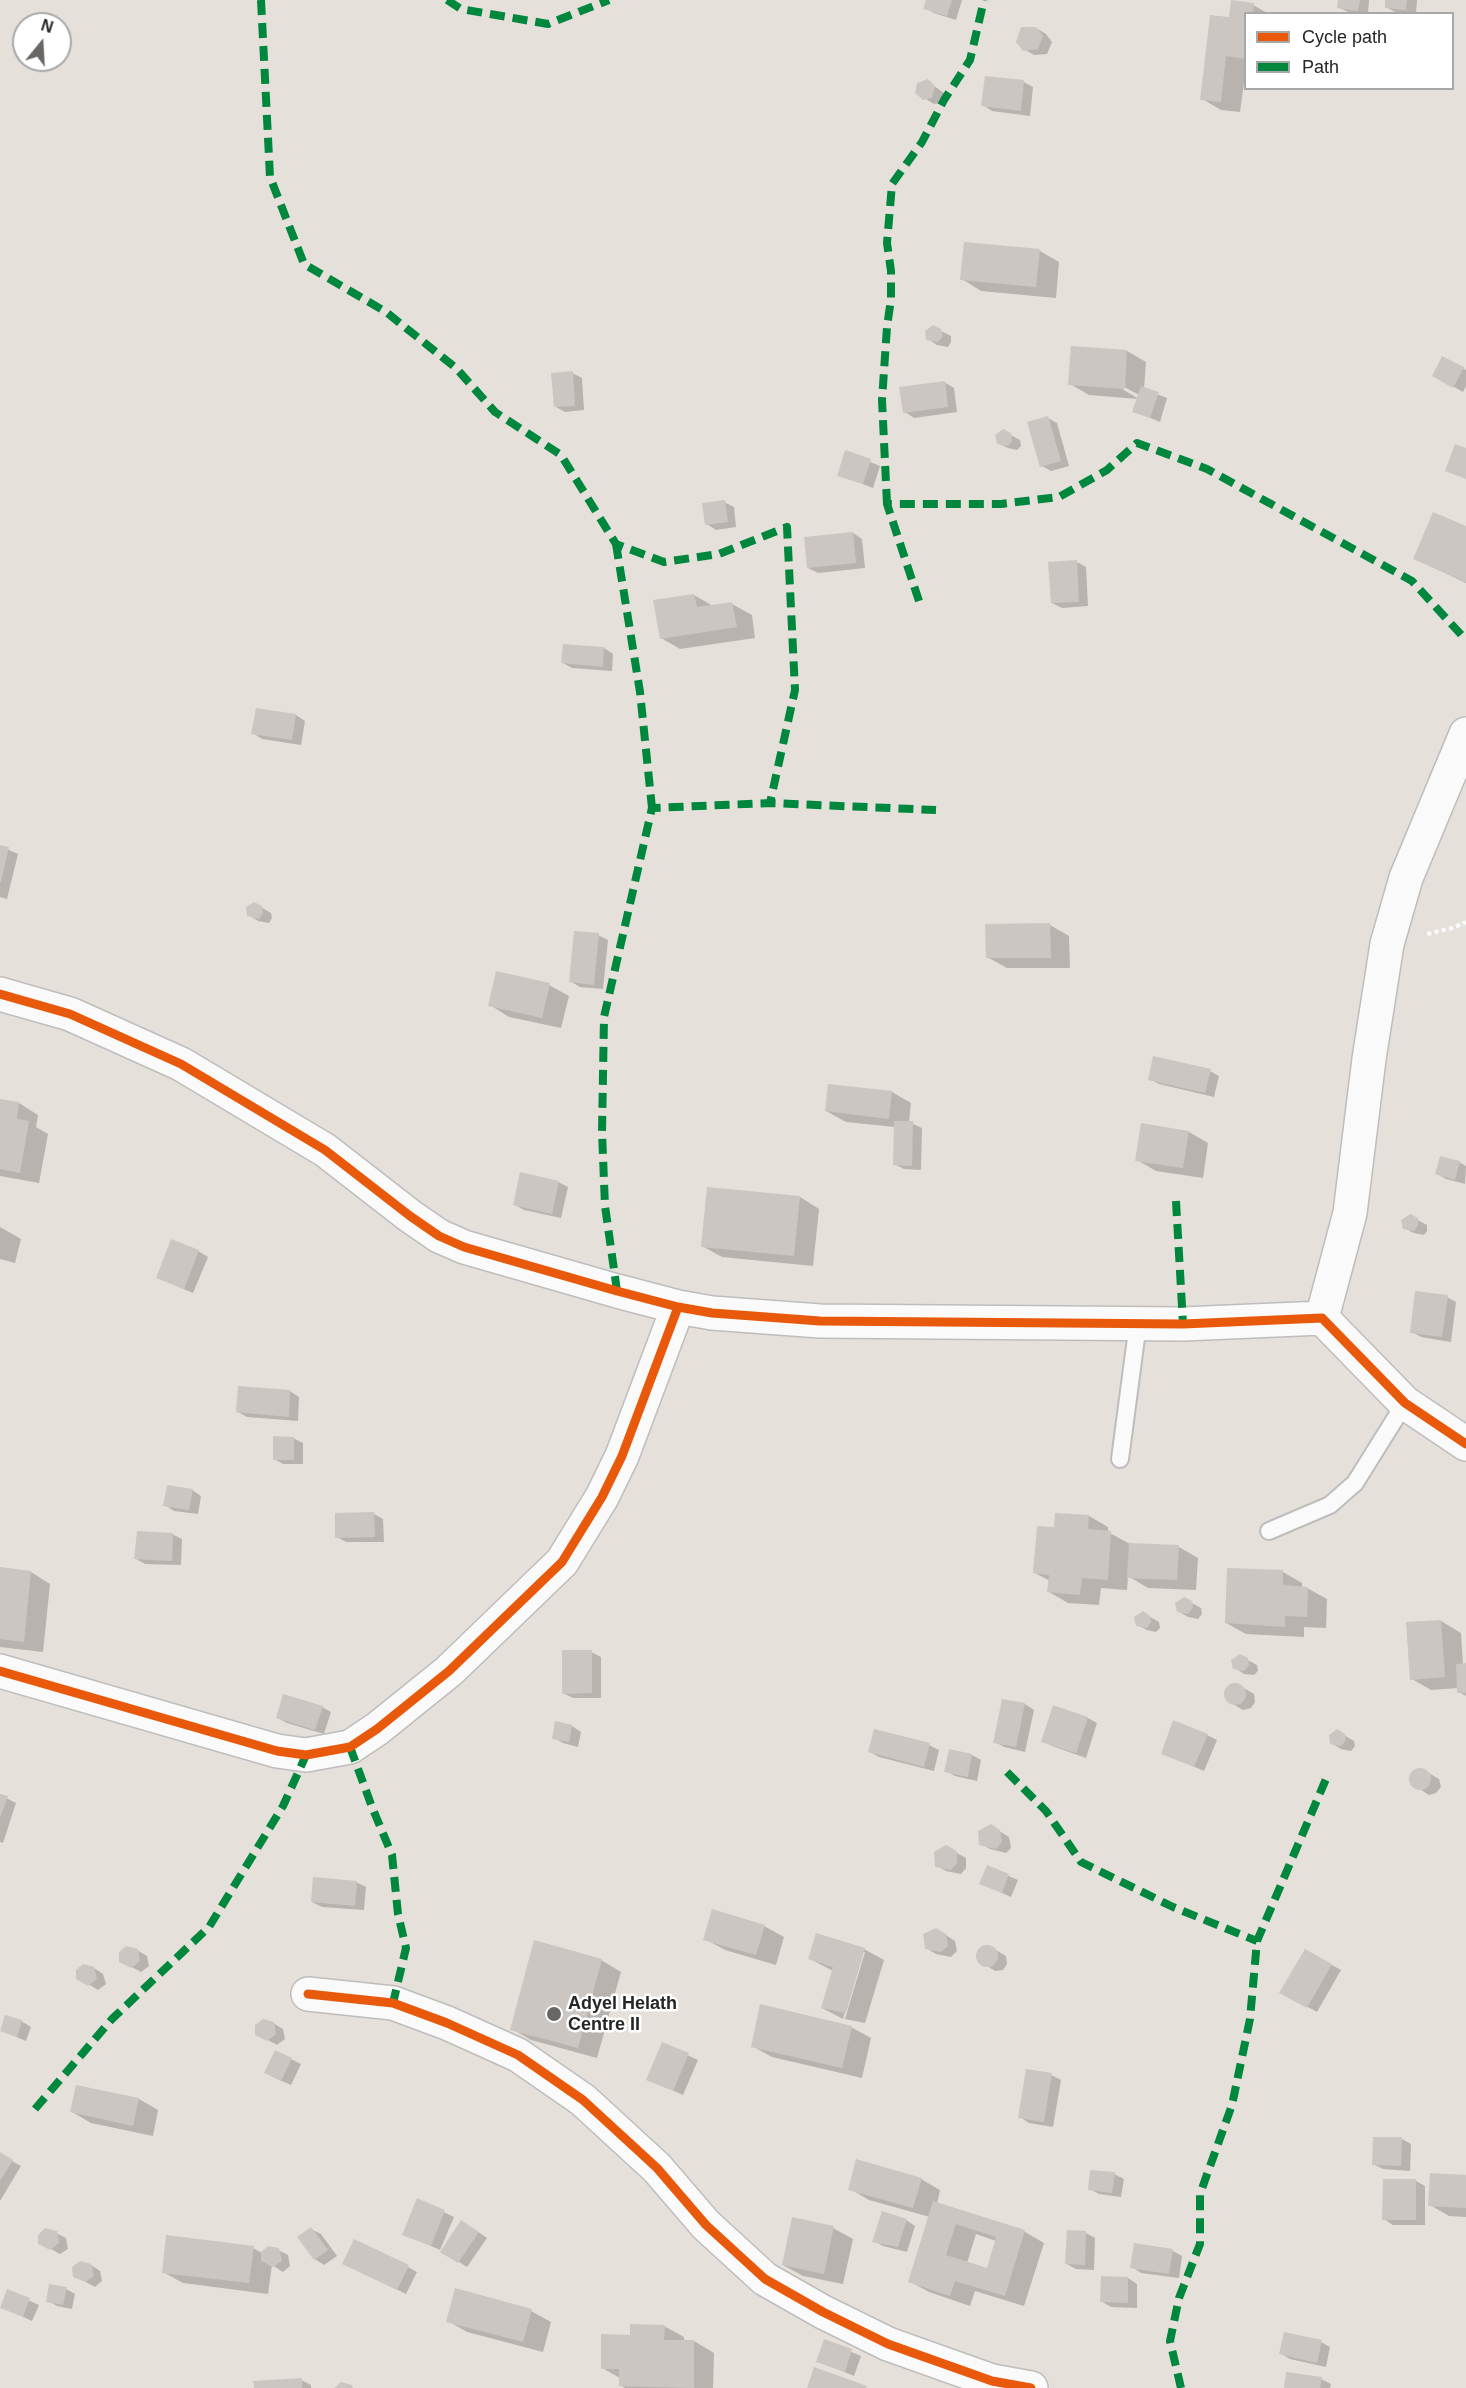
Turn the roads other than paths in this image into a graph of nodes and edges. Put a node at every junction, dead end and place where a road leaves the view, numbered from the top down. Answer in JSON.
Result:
{"nodes":[{"id":1,"x":1466,"y":734,"type":"edge"},
{"id":2,"x":0,"y":994,"type":"edge"},
{"id":3,"x":678,"y":1307,"type":"junction"},
{"id":4,"x":1322,"y":1318,"type":"junction"},
{"id":5,"x":1138,"y":1323,"type":"junction"},
{"id":6,"x":1405,"y":1403,"type":"junction"},
{"id":7,"x":1466,"y":1444,"type":"edge"},
{"id":8,"x":1120,"y":1459,"type":"dead end"},
{"id":9,"x":1269,"y":1531,"type":"dead end"},
{"id":10,"x":0,"y":1671,"type":"edge"},
{"id":11,"x":308,"y":1994,"type":"dead end"},
{"id":12,"x":1031,"y":2388,"type":"edge"}],
"edges":[{"from":1,"to":4,"type":"street"},
{"from":2,"to":3,"type":"street"},
{"from":3,"to":5,"type":"street"},
{"from":3,"to":10,"type":"street"},
{"from":4,"to":5,"type":"street"},
{"from":4,"to":6,"type":"street"},
{"from":5,"to":8,"type":"lane"},
{"from":6,"to":7,"type":"street"},
{"from":6,"to":9,"type":"lane"},
{"from":11,"to":12,"type":"street"}]}
